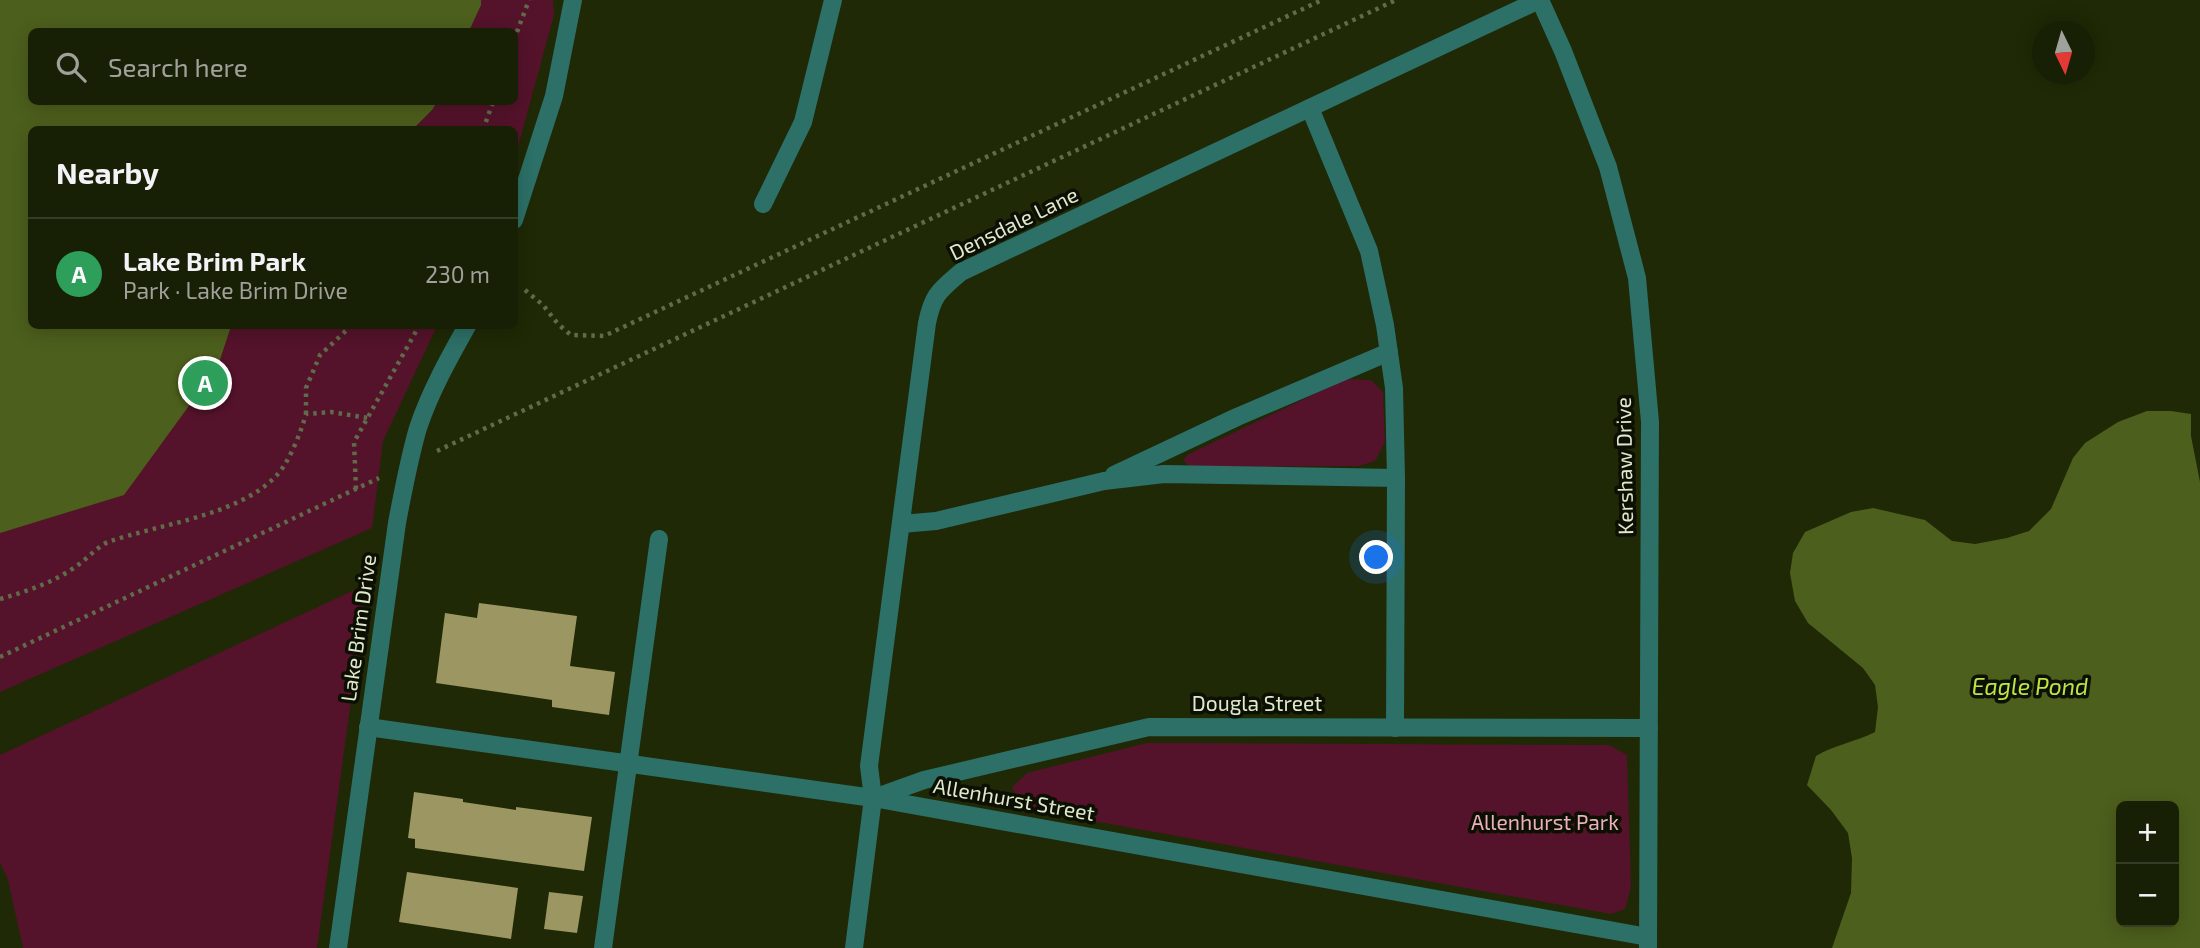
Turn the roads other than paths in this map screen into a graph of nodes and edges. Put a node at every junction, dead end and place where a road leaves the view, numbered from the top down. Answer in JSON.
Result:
{"nodes":[{"id":1,"x":573,"y":0,"type":"edge"},
{"id":2,"x":833,"y":0,"type":"edge"},
{"id":3,"x":1539,"y":0,"type":"edge"},
{"id":4,"x":1310,"y":108,"type":"junction"},
{"id":5,"x":763,"y":204,"type":"dead end"},
{"id":6,"x":518,"y":208,"type":"edge"},
{"id":7,"x":465,"y":329,"type":"edge"},
{"id":8,"x":1388,"y":352,"type":"junction"},
{"id":9,"x":1396,"y":478,"type":"junction"},
{"id":10,"x":1104,"y":481,"type":"junction"},
{"id":11,"x":901,"y":524,"type":"junction"},
{"id":12,"x":659,"y":539,"type":"dead end"},
{"id":13,"x":368,"y":727,"type":"junction"},
{"id":14,"x":1395,"y":727,"type":"junction"},
{"id":15,"x":1649,"y":728,"type":"junction"},
{"id":16,"x":628,"y":764,"type":"junction"},
{"id":17,"x":873,"y":798,"type":"junction"},
{"id":18,"x":1648,"y":943,"type":"edge"},
{"id":19,"x":338,"y":948,"type":"edge"},
{"id":20,"x":603,"y":948,"type":"edge"},
{"id":21,"x":854,"y":948,"type":"edge"}],
"edges":[{"from":1,"to":6,"type":"street"},
{"from":2,"to":5,"type":"street"},
{"from":3,"to":4,"type":"street","name":"Densdale Lane"},
{"from":3,"to":15,"type":"street","name":"Kershaw Drive"},
{"from":4,"to":8,"type":"street"},
{"from":4,"to":11,"type":"street","name":"Densdale Lane"},
{"from":7,"to":13,"type":"street","name":"Lake Brim Drive"},
{"from":8,"to":9,"type":"street"},
{"from":8,"to":10,"type":"street"},
{"from":9,"to":10,"type":"street"},
{"from":9,"to":14,"type":"street"},
{"from":10,"to":11,"type":"street"},
{"from":11,"to":17,"type":"street","name":"Densdale Lane"},
{"from":12,"to":16,"type":"street"},
{"from":13,"to":16,"type":"street","name":"Allenhurst Street"},
{"from":13,"to":19,"type":"street","name":"Lake Brim Drive"},
{"from":14,"to":15,"type":"street","name":"Dougla Street"},
{"from":14,"to":17,"type":"street","name":"Dougla Street"},
{"from":15,"to":18,"type":"street","name":"Kershaw Drive"},
{"from":16,"to":17,"type":"street","name":"Allenhurst Street"},
{"from":16,"to":20,"type":"street"},
{"from":17,"to":18,"type":"street","name":"Allenhurst Street"},
{"from":17,"to":21,"type":"street","name":"Densdale Lane"}]}
